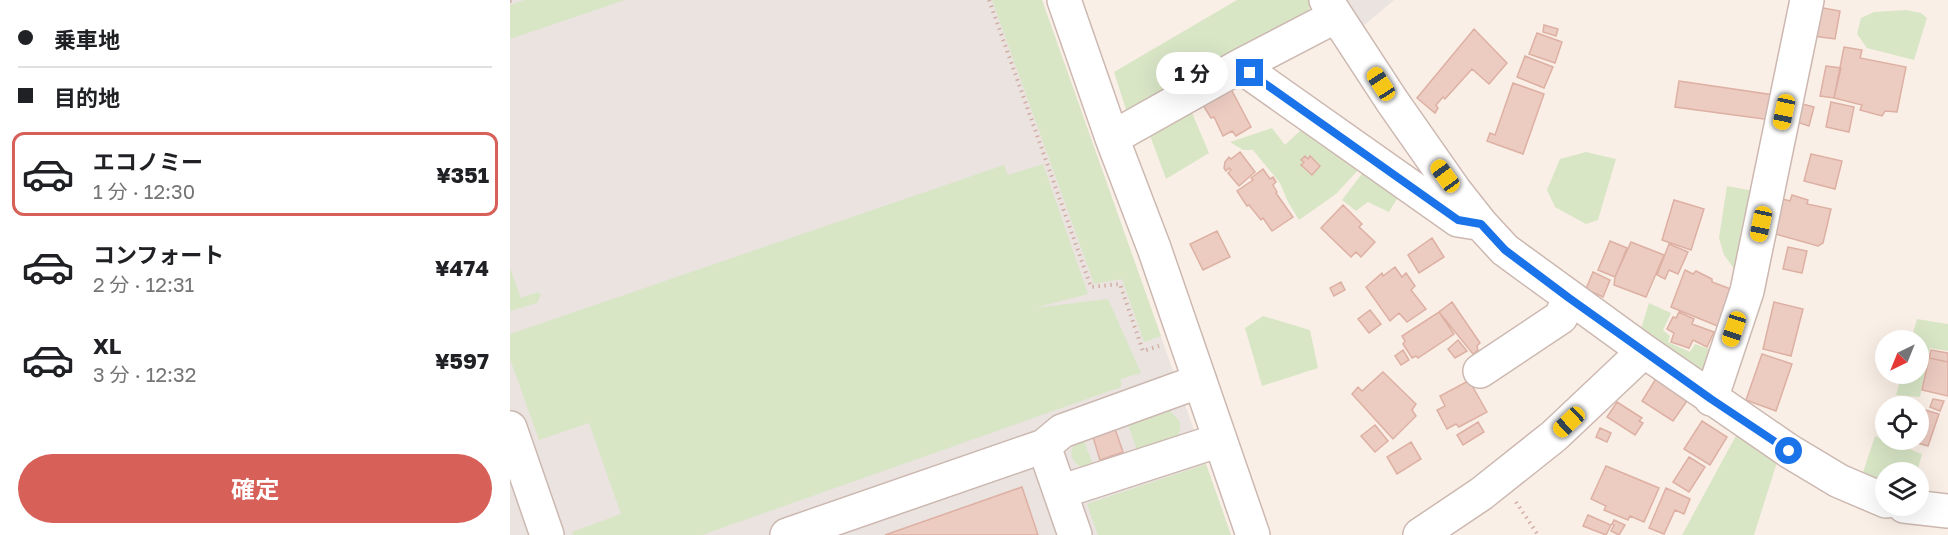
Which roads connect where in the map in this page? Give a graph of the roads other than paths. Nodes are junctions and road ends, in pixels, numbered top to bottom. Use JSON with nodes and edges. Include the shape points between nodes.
{"nodes":[{"id":1,"x":1064,"y":0,"type":"edge"},
{"id":2,"x":1807,"y":0,"type":"edge"},
{"id":3,"x":1331,"y":8,"type":"edge"},
{"id":4,"x":1240,"y":66,"type":"junction"},
{"id":5,"x":1112,"y":138,"type":"junction"},
{"id":6,"x":1481,"y":224,"type":"junction"},
{"id":7,"x":1569,"y":298,"type":"junction"},
{"id":8,"x":1644,"y":351,"type":"junction"},
{"id":9,"x":1480,"y":371,"type":"dead end"},
{"id":10,"x":1200,"y":381,"type":"junction"},
{"id":11,"x":1711,"y":399,"type":"junction"},
{"id":12,"x":510,"y":428,"type":"edge"},
{"id":13,"x":1220,"y":440,"type":"junction"},
{"id":14,"x":1044,"y":446,"type":"junction"},
{"id":15,"x":1060,"y":492,"type":"junction"},
{"id":16,"x":1875,"y":496,"type":"edge"},
{"id":17,"x":1929,"y":509,"type":"edge"},
{"id":18,"x":1948,"y":511,"type":"edge"},
{"id":19,"x":547,"y":535,"type":"edge"},
{"id":20,"x":787,"y":535,"type":"edge"},
{"id":21,"x":1076,"y":535,"type":"edge"},
{"id":22,"x":1253,"y":535,"type":"edge"},
{"id":23,"x":1420,"y":535,"type":"edge"}],
"edges":[{"from":1,"to":5,"type":"street"},
{"from":2,"to":11,"type":"street","via":[[1747,291]]},
{"from":3,"to":4,"type":"street"},
{"from":3,"to":6,"type":"street","via":[[1398,111]]},
{"from":4,"to":5,"type":"street"},
{"from":4,"to":6,"type":"street","via":[[1458,220]]},
{"from":5,"to":10,"type":"street"},
{"from":6,"to":7,"type":"street","via":[[1505,250]]},
{"from":7,"to":8,"type":"street"},
{"from":7,"to":9,"type":"street","via":[[1561,317]]},
{"from":8,"to":11,"type":"street"},
{"from":8,"to":23,"type":"street","via":[[1554,435],[1480,494]]},
{"from":10,"to":13,"type":"street"},
{"from":10,"to":14,"type":"street","via":[[1062,431]]},
{"from":11,"to":16,"type":"street","via":[[1839,481]]},
{"from":12,"to":19,"type":"street"},
{"from":13,"to":15,"type":"street"},
{"from":13,"to":22,"type":"street"},
{"from":14,"to":15,"type":"street"},
{"from":14,"to":20,"type":"street"},
{"from":15,"to":21,"type":"street"},
{"from":17,"to":18,"type":"street"}]}
